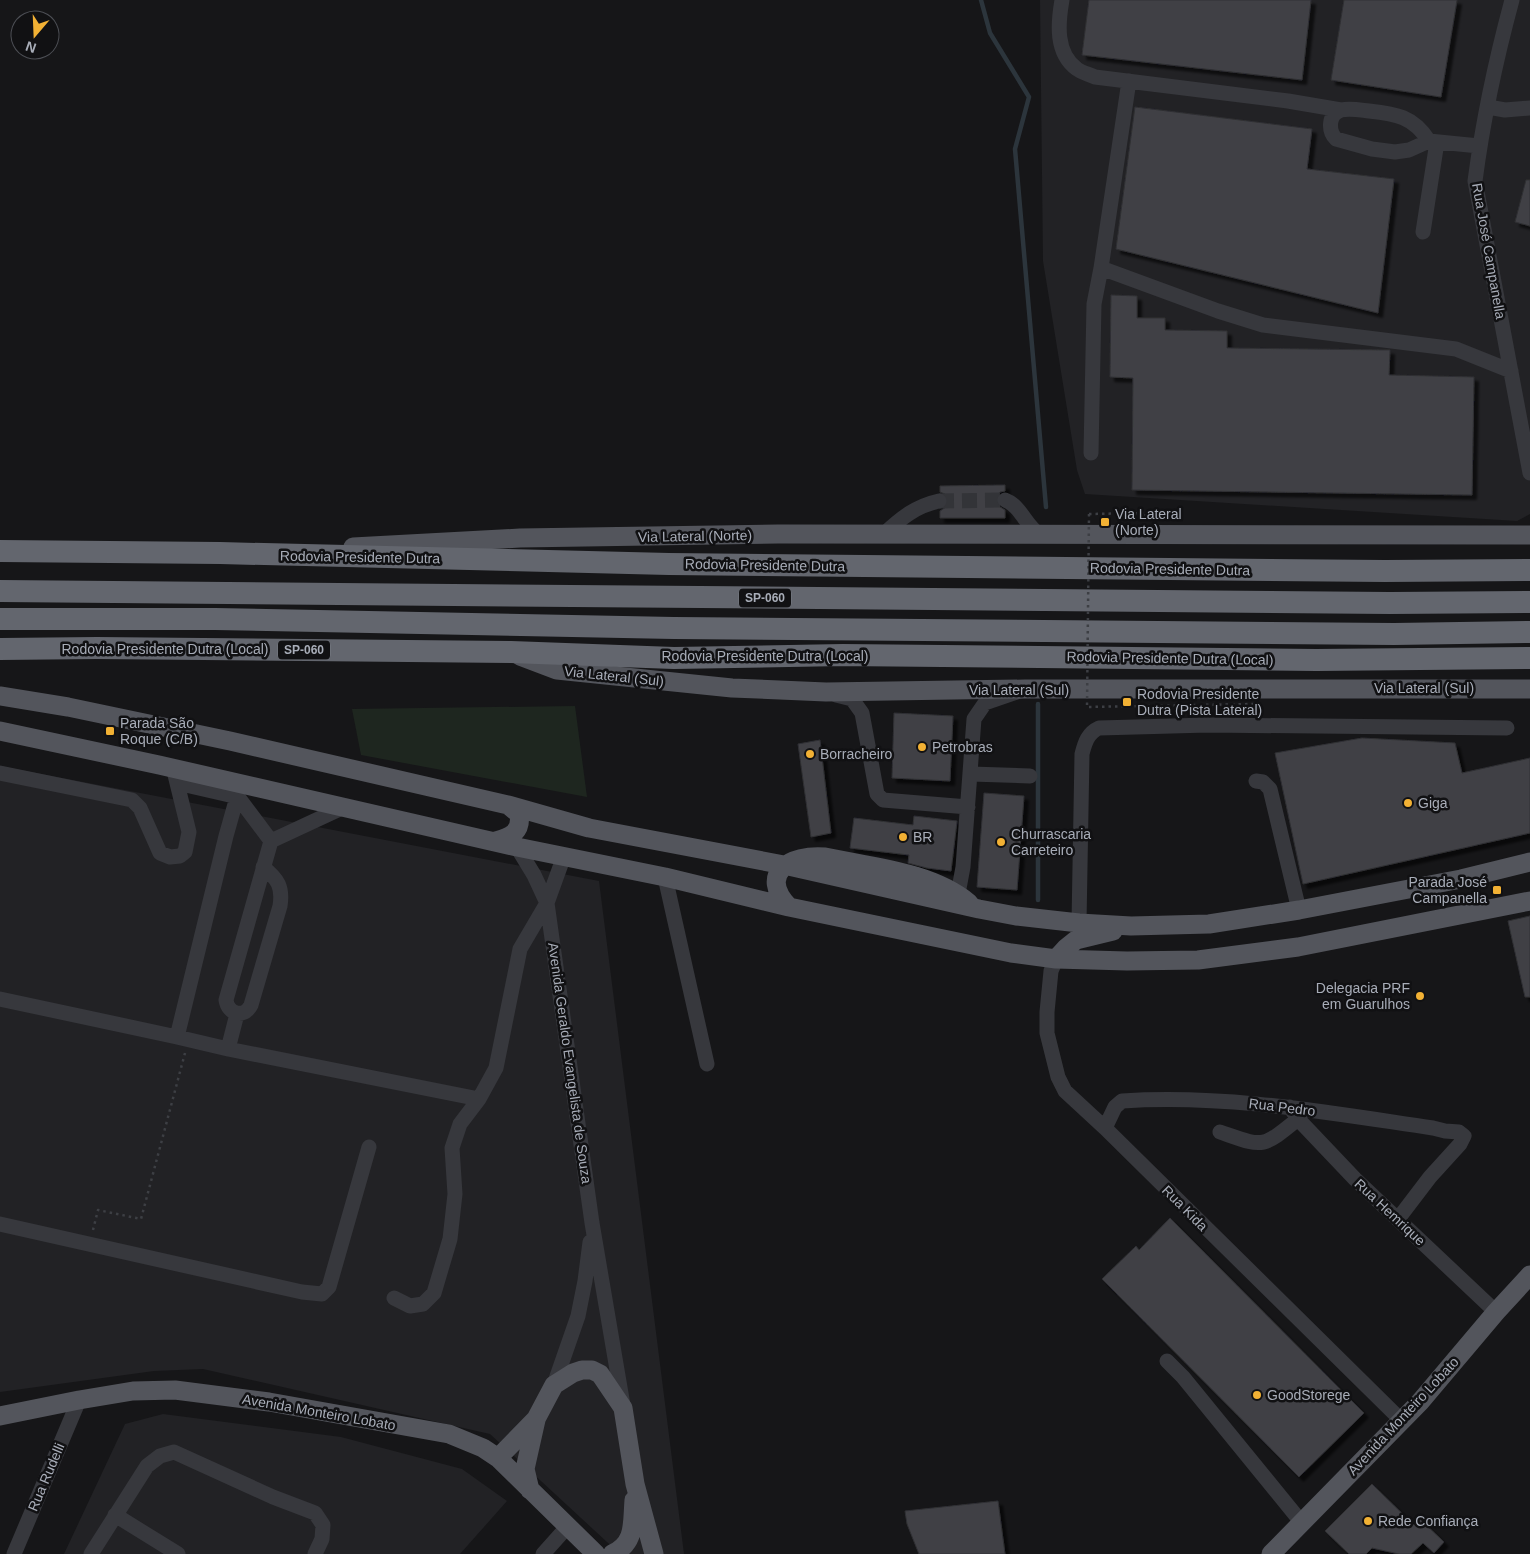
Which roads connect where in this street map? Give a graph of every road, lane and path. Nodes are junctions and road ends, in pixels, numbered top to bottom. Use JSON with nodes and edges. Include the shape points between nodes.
{"nodes":[{"id":1,"x":1062,"y":0,"type":"edge"},
{"id":2,"x":1512,"y":0,"type":"edge"},
{"id":3,"x":1128,"y":81,"type":"junction"},
{"id":4,"x":1488,"y":107,"type":"junction"},
{"id":5,"x":1530,"y":108,"type":"edge"},
{"id":6,"x":1341,"y":110,"type":"junction"},
{"id":7,"x":1433,"y":141,"type":"junction"},
{"id":8,"x":1479,"y":146,"type":"junction"},
{"id":9,"x":1423,"y":232,"type":"dead end"},
{"id":10,"x":1101,"y":268,"type":"junction"},
{"id":11,"x":1511,"y":371,"type":"junction"},
{"id":12,"x":1091,"y":453,"type":"dead end"},
{"id":13,"x":1530,"y":473,"type":"edge"},
{"id":14,"x":1005,"y":500,"type":"tunnel mouth"},
{"id":15,"x":940,"y":502,"type":"tunnel mouth"},
{"id":16,"x":1089,"y":514,"type":"dead end"},
{"id":17,"x":884,"y":534,"type":"junction"},
{"id":18,"x":1040,"y":534,"type":"junction"},
{"id":19,"x":1530,"y":535,"type":"edge"},
{"id":20,"x":0,"y":551,"type":"edge"},
{"id":21,"x":220,"y":553,"type":"junction"},
{"id":22,"x":1530,"y":570,"type":"edge"},
{"id":23,"x":0,"y":591,"type":"edge"},
{"id":24,"x":1530,"y":602,"type":"edge"},
{"id":25,"x":0,"y":618,"type":"edge"},
{"id":26,"x":1530,"y":632,"type":"edge"},
{"id":27,"x":0,"y":649,"type":"edge"},
{"id":28,"x":512,"y":652,"type":"junction"},
{"id":29,"x":1530,"y":658,"type":"edge"},
{"id":30,"x":1024,"y":689,"type":"junction"},
{"id":31,"x":1530,"y":689,"type":"edge"},
{"id":32,"x":826,"y":692,"type":"junction"},
{"id":33,"x":0,"y":696,"type":"edge"},
{"id":34,"x":1254,"y":704,"type":"dead end"},
{"id":35,"x":1508,"y":728,"type":"dead end"},
{"id":36,"x":0,"y":731,"type":"edge"},
{"id":37,"x":0,"y":773,"type":"edge"},
{"id":38,"x":971,"y":774,"type":"junction"},
{"id":39,"x":175,"y":776,"type":"junction"},
{"id":40,"x":1030,"y":776,"type":"dead end"},
{"id":41,"x":1256,"y":781,"type":"dead end"},
{"id":42,"x":239,"y":790,"type":"junction"},
{"id":43,"x":508,"y":805,"type":"junction"},
{"id":44,"x":968,"y":807,"type":"junction"},
{"id":45,"x":342,"y":808,"type":"junction"},
{"id":46,"x":271,"y":841,"type":"junction"},
{"id":47,"x":496,"y":841,"type":"junction"},
{"id":48,"x":517,"y":847,"type":"junction"},
{"id":49,"x":564,"y":856,"type":"junction"},
{"id":50,"x":1530,"y":862,"type":"edge"},
{"id":51,"x":264,"y":866,"type":"junction"},
{"id":52,"x":784,"y":866,"type":"junction"},
{"id":53,"x":665,"y":877,"type":"junction"},
{"id":54,"x":958,"y":894,"type":"junction"},
{"id":55,"x":1530,"y":901,"type":"edge"},
{"id":56,"x":547,"y":903,"type":"junction"},
{"id":57,"x":789,"y":907,"type":"junction"},
{"id":58,"x":974,"y":908,"type":"junction"},
{"id":59,"x":1299,"y":910,"type":"junction"},
{"id":60,"x":1079,"y":923,"type":"junction"},
{"id":61,"x":1131,"y":926,"type":"junction"},
{"id":62,"x":1056,"y":959,"type":"junction"},
{"id":63,"x":0,"y":999,"type":"edge"},
{"id":64,"x":237,"y":1014,"type":"junction"},
{"id":65,"x":183,"y":1038,"type":"junction"},
{"id":66,"x":228,"y":1049,"type":"junction"},
{"id":67,"x":707,"y":1064,"type":"dead end"},
{"id":68,"x":480,"y":1099,"type":"junction"},
{"id":69,"x":1294,"y":1113,"type":"junction"},
{"id":70,"x":1105,"y":1128,"type":"junction"},
{"id":71,"x":1220,"y":1132,"type":"dead end"},
{"id":72,"x":369,"y":1147,"type":"dead end"},
{"id":73,"x":1398,"y":1218,"type":"junction"},
{"id":74,"x":592,"y":1223,"type":"junction"},
{"id":75,"x":0,"y":1224,"type":"edge"},
{"id":76,"x":89,"y":1244,"type":"junction"},
{"id":77,"x":1530,"y":1275,"type":"edge"},
{"id":78,"x":394,"y":1298,"type":"dead end"},
{"id":79,"x":1496,"y":1312,"type":"junction"},
{"id":80,"x":1167,"y":1362,"type":"dead end"},
{"id":81,"x":554,"y":1385,"type":"junction"},
{"id":82,"x":79,"y":1400,"type":"junction"},
{"id":83,"x":623,"y":1408,"type":"junction"},
{"id":84,"x":0,"y":1416,"type":"edge"},
{"id":85,"x":536,"y":1419,"type":"junction"},
{"id":86,"x":1402,"y":1420,"type":"junction"},
{"id":87,"x":498,"y":1458,"type":"junction"},
{"id":88,"x":635,"y":1484,"type":"junction"},
{"id":89,"x":530,"y":1490,"type":"junction"},
{"id":90,"x":115,"y":1515,"type":"junction"},
{"id":91,"x":1302,"y":1523,"type":"junction"},
{"id":92,"x":568,"y":1526,"type":"junction"},
{"id":93,"x":1279,"y":1551,"type":"edge"},
{"id":94,"x":14,"y":1554,"type":"edge"},
{"id":95,"x":91,"y":1554,"type":"edge"},
{"id":96,"x":178,"y":1554,"type":"edge"},
{"id":97,"x":315,"y":1554,"type":"edge"},
{"id":98,"x":543,"y":1554,"type":"edge"},
{"id":99,"x":596,"y":1554,"type":"edge"},
{"id":100,"x":612,"y":1554,"type":"edge"},
{"id":101,"x":654,"y":1554,"type":"edge"}],
"edges":[{"from":1,"to":3,"type":"street","via":[[1058,32],[1068,61],[1078,70],[1095,77]]},
{"from":2,"to":4,"type":"street","name":"Rua José Campanella"},
{"from":3,"to":6,"type":"street"},
{"from":3,"to":10,"type":"street"},
{"from":4,"to":5,"type":"street","via":[[1505,110]]},
{"from":4,"to":8,"type":"street","name":"Rua José Campanella"},
{"from":6,"to":7,"type":"street","via":[[1402,116],[1421,128]]},
{"from":6,"to":7,"type":"street","via":[[1329,127],[1332,135],[1341,141],[1395,152]]},
{"from":7,"to":8,"type":"street"},
{"from":7,"to":9,"type":"street"},
{"from":8,"to":11,"type":"street","name":"Rua José Campanella","via":[[1475,181]]},
{"from":10,"to":11,"type":"street","via":[[1263,325],[1456,349]]},
{"from":10,"to":12,"type":"street","via":[[1094,304]]},
{"from":11,"to":13,"type":"street","name":"Rua José Campanella"},
{"from":14,"to":18,"type":"street","via":[[1017,507],[1033,530]]},
{"from":15,"to":17,"type":"street","via":[[916,509]]},
{"from":16,"to":34,"type":"path","bridge":true,"via":[[1087,707]]},
{"from":17,"to":18,"type":"main road","name":"Via Lateral (Norte)"},
{"from":17,"to":21,"type":"main road","name":"Via Lateral (Norte)","via":[[520,538]]},
{"from":18,"to":19,"type":"main road","name":"Via Lateral (Norte)"},
{"from":20,"to":21,"type":"highway","name":"Rodovia Presidente Dutra"},
{"from":21,"to":22,"type":"highway","name":"Rodovia Presidente Dutra","via":[[669,564]]},
{"from":23,"to":24,"type":"highway","number":"SP-060"},
{"from":25,"to":26,"type":"highway","number":"SP-060","via":[[684,628],[1384,634]]},
{"from":27,"to":28,"type":"highway","name":"Rodovia Presidente Dutra (Local)","number":"SP-060"},
{"from":28,"to":29,"type":"highway","name":"Rodovia Presidente Dutra (Local)","number":"SP-060","via":[[674,658],[843,655],[1316,660]]},
{"from":28,"to":32,"type":"main road","name":"Via Lateral (Sul)","via":[[557,670],[732,688]]},
{"from":30,"to":31,"type":"main road","name":"Via Lateral (Sul)"},
{"from":30,"to":32,"type":"main road","name":"Via Lateral (Sul)"},
{"from":30,"to":38,"type":"street","via":[[985,703],[974,718]]},
{"from":32,"to":44,"type":"street","via":[[852,699],[862,713],[877,794],[882,800]]},
{"from":33,"to":43,"type":"main road","via":[[230,741]]},
{"from":35,"to":60,"type":"street","via":[[1208,726],[1094,730],[1082,754]]},
{"from":36,"to":39,"type":"main road"},
{"from":37,"to":39,"type":"street","via":[[132,800],[140,808],[160,853],[170,857],[184,852],[190,832]]},
{"from":38,"to":40,"type":"street"},
{"from":38,"to":44,"type":"street"},
{"from":39,"to":42,"type":"main road"},
{"from":41,"to":59,"type":"street","via":[[1270,788]]},
{"from":42,"to":45,"type":"main road"},
{"from":42,"to":46,"type":"street"},
{"from":42,"to":65,"type":"street","via":[[226,836]]},
{"from":43,"to":47,"type":"main road","via":[[519,814],[519,825],[514,834]]},
{"from":43,"to":52,"type":"main road","via":[[589,828]]},
{"from":44,"to":54,"type":"street"},
{"from":45,"to":46,"type":"street"},
{"from":45,"to":47,"type":"main road"},
{"from":46,"to":51,"type":"street"},
{"from":47,"to":48,"type":"main road"},
{"from":48,"to":49,"type":"main road"},
{"from":48,"to":56,"type":"street","name":"Avenida Geraldo Evangelista de Souza"},
{"from":49,"to":53,"type":"main road"},
{"from":49,"to":56,"type":"street","name":"Avenida Geraldo Evangelista de Souza"},
{"from":50,"to":59,"type":"main road"},
{"from":51,"to":64,"type":"street","via":[[226,1000],[227,1006]]},
{"from":51,"to":64,"type":"street","via":[[282,893],[280,906],[251,1005],[249,1010]]},
{"from":52,"to":54,"type":"main road","via":[[804,857],[825,857],[918,877]]},
{"from":52,"to":57,"type":"main road","via":[[779,872],[778,890]]},
{"from":52,"to":58,"type":"main road"},
{"from":53,"to":57,"type":"main road"},
{"from":53,"to":67,"type":"street"},
{"from":54,"to":58,"type":"main road"},
{"from":55,"to":62,"type":"main road","via":[[1298,948],[1198,960]]},
{"from":56,"to":68,"type":"street","via":[[520,949],[496,1068]]},
{"from":56,"to":74,"type":"street","name":"Avenida Geraldo Evangelista de Souza"},
{"from":57,"to":62,"type":"main road","via":[[1011,953]]},
{"from":58,"to":60,"type":"main road"},
{"from":59,"to":61,"type":"main road","via":[[1210,924]]},
{"from":60,"to":61,"type":"main road"},
{"from":61,"to":62,"type":"main road","via":[[1076,940]]},
{"from":62,"to":70,"type":"street","name":"Rua Kida","via":[[1051,971],[1047,1033],[1058,1077],[1064,1091]]},
{"from":63,"to":65,"type":"street"},
{"from":64,"to":66,"type":"street"},
{"from":65,"to":66,"type":"street"},
{"from":65,"to":76,"type":"path","via":[[141,1219],[98,1210]]},
{"from":66,"to":68,"type":"street"},
{"from":68,"to":78,"type":"street","via":[[460,1124],[452,1148],[455,1194],[450,1239],[434,1293],[423,1304],[410,1306]]},
{"from":69,"to":70,"type":"street","name":"Rua Pedro","via":[[1207,1099],[1122,1101],[1115,1107]]},
{"from":69,"to":71,"type":"street","via":[[1275,1138],[1266,1142],[1255,1144]]},
{"from":69,"to":73,"type":"street","name":"Rua Hemrique","via":[[1355,1179]]},
{"from":69,"to":73,"type":"street","name":"Rua Pedro","via":[[1433,1128],[1459,1132],[1464,1136]]},
{"from":70,"to":86,"type":"street","name":"Rua Kida"},
{"from":72,"to":76,"type":"street","via":[[329,1287],[322,1294]]},
{"from":73,"to":79,"type":"street","name":"Rua Hemrique"},
{"from":74,"to":81,"type":"street","name":"Avenida Geraldo Evangelista de Souza","via":[[578,1316]]},
{"from":74,"to":83,"type":"street","name":"Avenida Geraldo Evangelista de Souza"},
{"from":75,"to":76,"type":"street"},
{"from":77,"to":79,"type":"main road","name":"Avenida Monteiro Lobato"},
{"from":79,"to":86,"type":"main road","name":"Avenida Monteiro Lobato"},
{"from":80,"to":91,"type":"street"},
{"from":81,"to":83,"type":"main road","name":"Avenida Geraldo Evangelista de Souza","via":[[573,1373],[592,1370],[606,1381]]},
{"from":81,"to":85,"type":"main road","name":"Avenida Geraldo Evangelista de Souza"},
{"from":82,"to":84,"type":"main road","name":"Avenida Monteiro Lobato"},
{"from":82,"to":87,"type":"main road","name":"Avenida Monteiro Lobato","via":[[133,1391],[175,1390],[269,1402],[449,1434]]},
{"from":82,"to":94,"type":"street","name":"Rua Rudelli"},
{"from":83,"to":88,"type":"main road","name":"Avenida Geraldo Evangelista de Souza"},
{"from":85,"to":87,"type":"main road","name":"Avenida Geraldo Evangelista de Souza"},
{"from":85,"to":89,"type":"main road","via":[[525,1469]]},
{"from":86,"to":91,"type":"main road","name":"Avenida Monteiro Lobato"},
{"from":87,"to":89,"type":"main road","name":"Avenida Monteiro Lobato"},
{"from":88,"to":100,"type":"main road","via":[[630,1536],[621,1550]]},
{"from":88,"to":101,"type":"main road","name":"Avenida Geraldo Evangelista de Souza"},
{"from":89,"to":92,"type":"main road","name":"Avenida Monteiro Lobato"},
{"from":90,"to":95,"type":"street"},
{"from":90,"to":96,"type":"street"},
{"from":90,"to":97,"type":"street","via":[[147,1466],[160,1456],[174,1452],[315,1513],[323,1525],[322,1539]]},
{"from":91,"to":93,"type":"main road","name":"Avenida Monteiro Lobato"},
{"from":92,"to":98,"type":"street"},
{"from":92,"to":99,"type":"main road","name":"Avenida Monteiro Lobato"}]}
